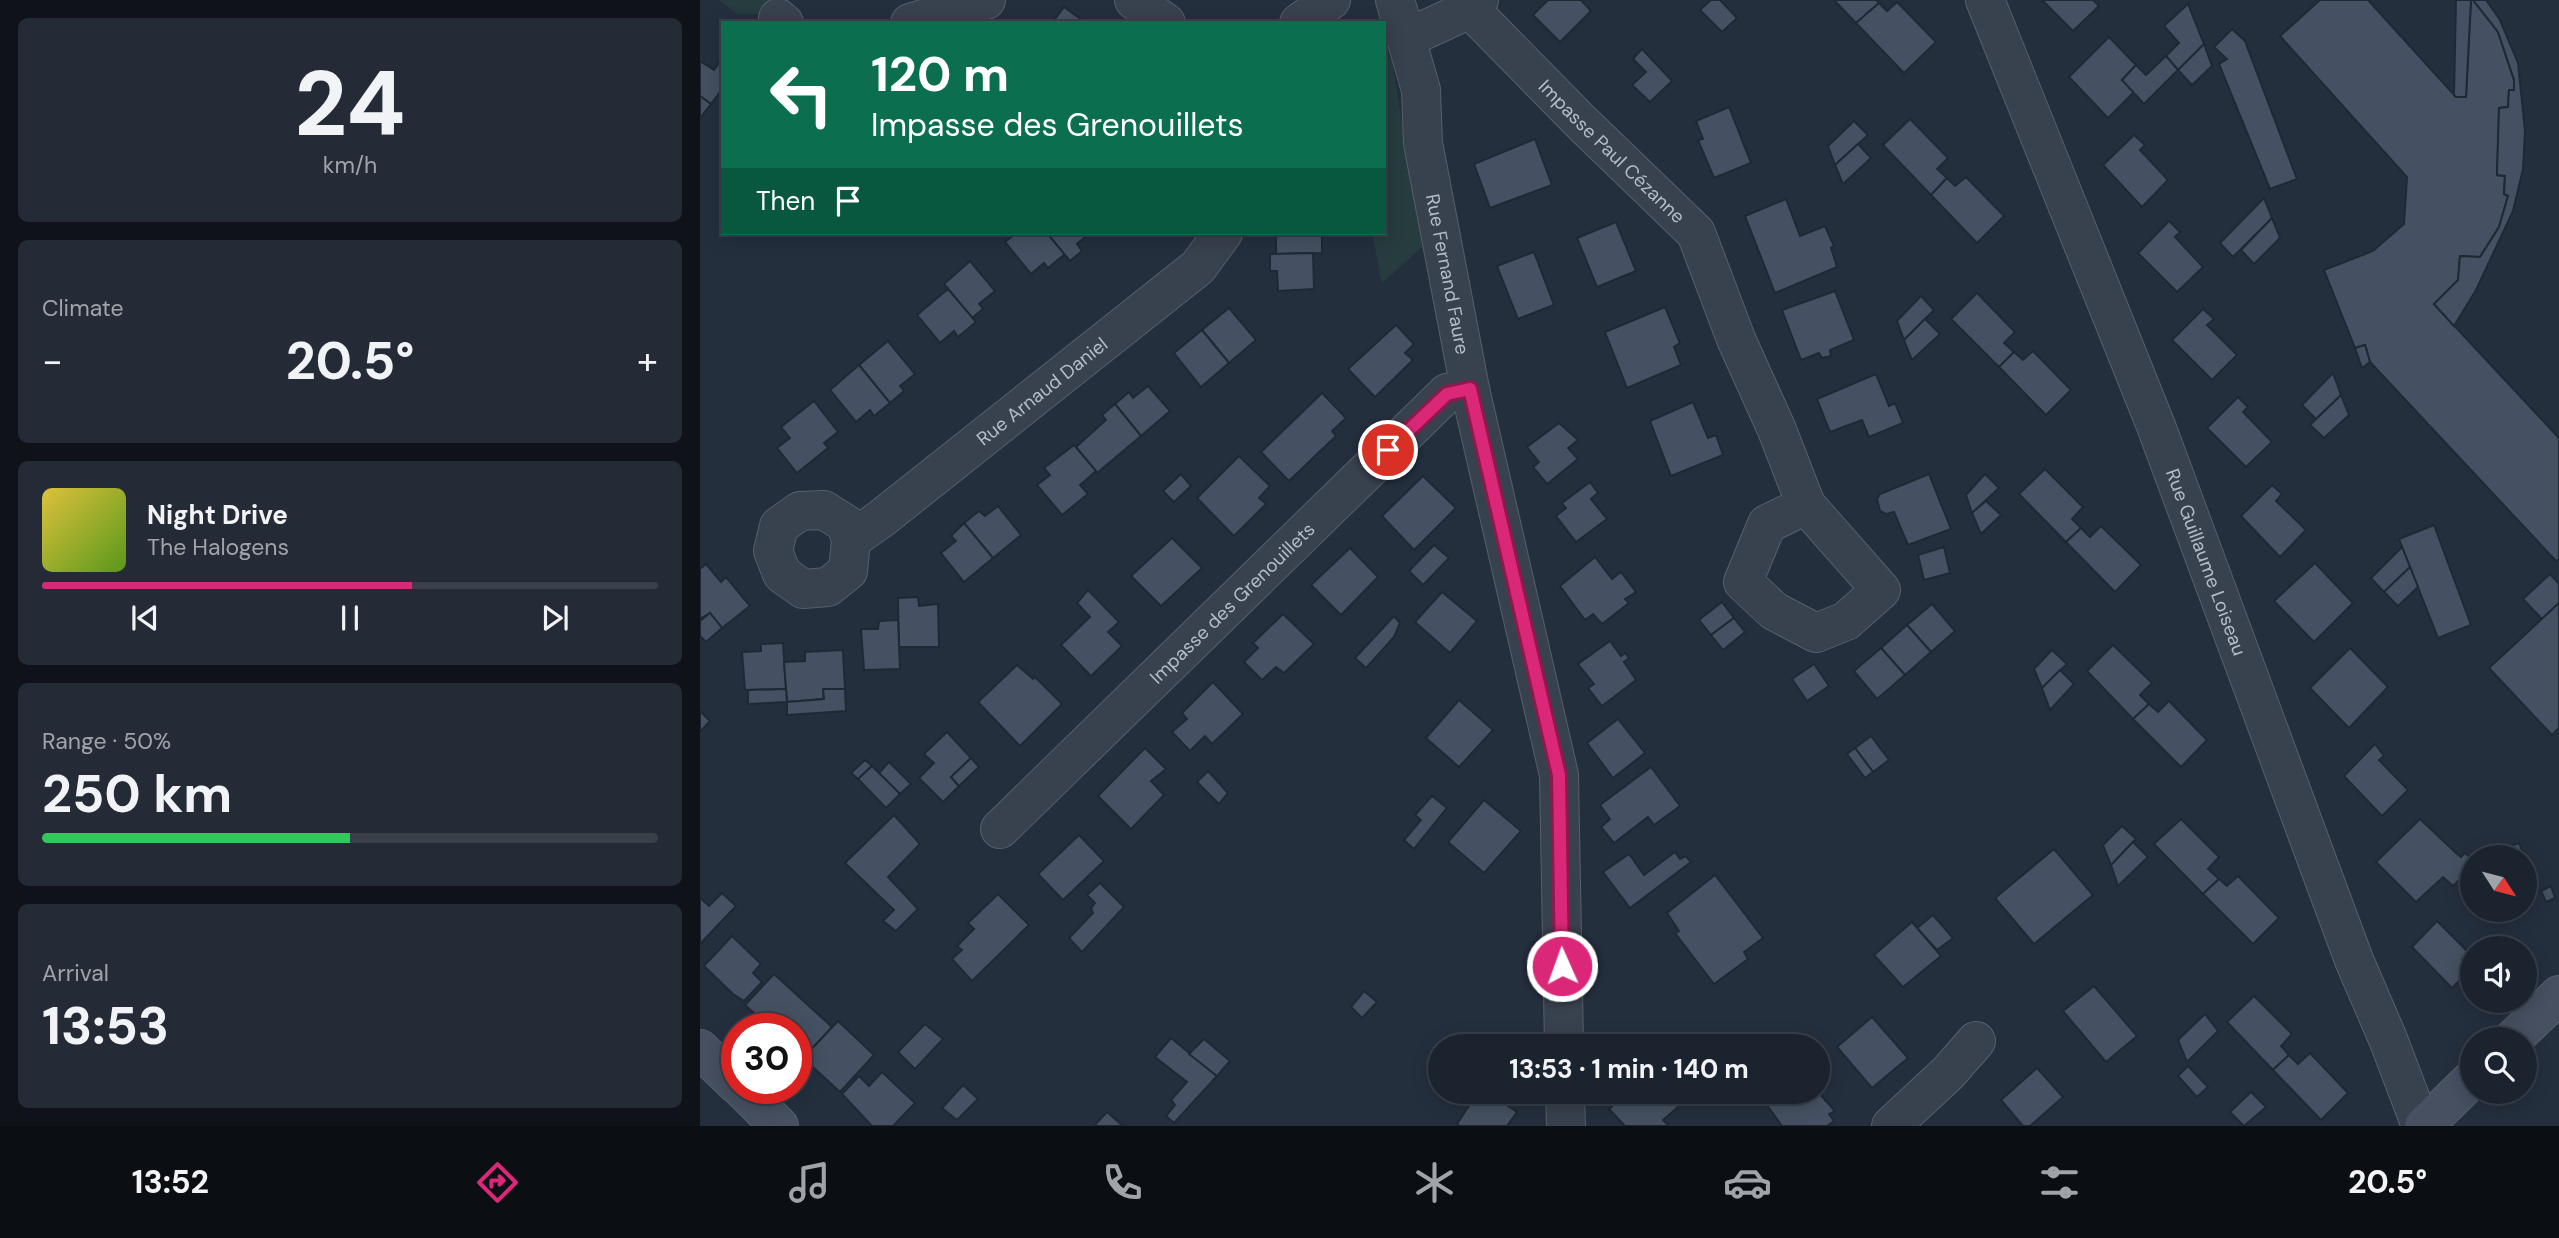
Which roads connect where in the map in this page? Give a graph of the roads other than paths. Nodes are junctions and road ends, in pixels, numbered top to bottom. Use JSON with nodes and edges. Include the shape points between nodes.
{"nodes":[{"id":1,"x":989,"y":0,"type":"edge"},
{"id":2,"x":1134,"y":0,"type":"edge"},
{"id":3,"x":1331,"y":0,"type":"edge"},
{"id":4,"x":1395,"y":0,"type":"edge"},
{"id":5,"x":1985,"y":0,"type":"edge"},
{"id":6,"x":1474,"y":4,"type":"edge"},
{"id":7,"x":917,"y":21,"type":"edge"},
{"id":8,"x":976,"y":21,"type":"edge"},
{"id":9,"x":1163,"y":21,"type":"edge"},
{"id":10,"x":1302,"y":21,"type":"edge"},
{"id":11,"x":1407,"y":38,"type":"junction"},
{"id":12,"x":1222,"y":235,"type":"edge"},
{"id":13,"x":1470,"y":389,"type":"junction"},
{"id":14,"x":1806,"y":505,"type":"dead end"},
{"id":15,"x":850,"y":540,"type":"dead end"},
{"id":16,"x":1000,"y":830,"type":"dead end"},
{"id":17,"x":2559,"y":995,"type":"edge"},
{"id":18,"x":2526,"y":1027,"type":"edge"},
{"id":19,"x":1564,"y":1034,"type":"edge"},
{"id":20,"x":1976,"y":1041,"type":"dead end"},
{"id":21,"x":700,"y":1049,"type":"edge"},
{"id":22,"x":721,"y":1069,"type":"edge"},
{"id":23,"x":2460,"y":1090,"type":"edge"},
{"id":24,"x":757,"y":1104,"type":"edge"},
{"id":25,"x":1565,"y":1104,"type":"edge"},
{"id":26,"x":779,"y":1126,"type":"edge"},
{"id":27,"x":1566,"y":1126,"type":"edge"},
{"id":28,"x":1891,"y":1126,"type":"edge"},
{"id":29,"x":2423,"y":1126,"type":"edge"}],
"edges":[{"from":1,"to":7,"type":"street"},
{"from":1,"to":8,"type":"street"},
{"from":2,"to":9,"type":"street"},
{"from":3,"to":10,"type":"street"},
{"from":4,"to":11,"type":"street","name":"Rue Fernand Faure"},
{"from":5,"to":29,"type":"street","name":"Rue Guillaume Loiseau","via":[[2156,426],[2354,960]]},
{"from":6,"to":11,"type":"street"},
{"from":6,"to":14,"type":"street","name":"Impasse Paul Cézanne","via":[[1581,122],[1696,233]]},
{"from":11,"to":13,"type":"street","name":"Rue Fernand Faure","via":[[1421,90],[1423,143]]},
{"from":12,"to":15,"type":"street","name":"Rue Arnaud Daniel","via":[[1198,267]]},
{"from":13,"to":16,"type":"street","name":"Impasse des Grenouillets","via":[[1447,394]]},
{"from":13,"to":19,"type":"street","name":"Rue Fernand Faure","via":[[1559,775]]},
{"from":17,"to":18,"type":"main road"},
{"from":20,"to":28,"type":"street"},
{"from":21,"to":22,"type":"main road"},
{"from":23,"to":29,"type":"main road"},
{"from":24,"to":26,"type":"main road"},
{"from":25,"to":27,"type":"street"}]}
